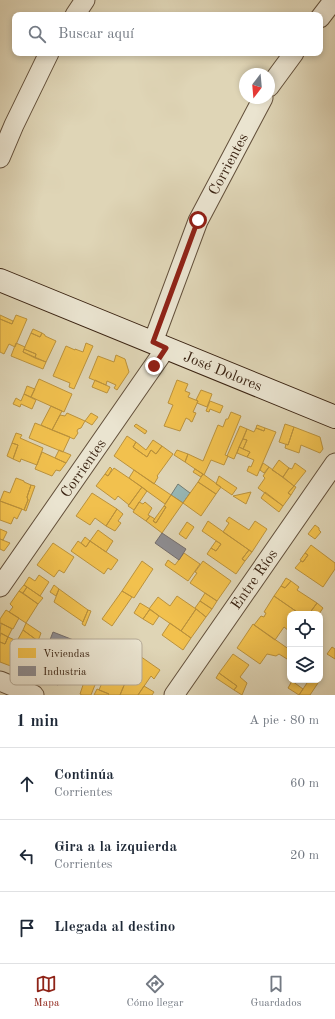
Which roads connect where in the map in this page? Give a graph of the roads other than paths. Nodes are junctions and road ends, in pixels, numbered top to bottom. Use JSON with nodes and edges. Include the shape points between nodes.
{"nodes":[{"id":1,"x":85,"y":0,"type":"edge"},
{"id":2,"x":333,"y":1,"type":"edge"},
{"id":3,"x":77,"y":12,"type":"edge"},
{"id":4,"x":323,"y":14,"type":"edge"},
{"id":5,"x":49,"y":56,"type":"edge"},
{"id":6,"x":292,"y":56,"type":"edge"},
{"id":7,"x":275,"y":79,"type":"edge"},
{"id":8,"x":260,"y":104,"type":"edge"},
{"id":9,"x":0,"y":158,"type":"edge"},
{"id":10,"x":0,"y":280,"type":"edge"},
{"id":11,"x":160,"y":345,"type":"junction"},
{"id":12,"x":335,"y":417,"type":"edge"},
{"id":13,"x":335,"y":463,"type":"edge"},
{"id":14,"x":0,"y":587,"type":"edge"},
{"id":15,"x":0,"y":681,"type":"edge"},
{"id":16,"x":34,"y":695,"type":"edge"},
{"id":17,"x":174,"y":695,"type":"edge"}],
"edges":[{"from":1,"to":3,"type":"street"},
{"from":2,"to":4,"type":"street"},
{"from":5,"to":9,"type":"street"},
{"from":6,"to":7,"type":"street"},
{"from":8,"to":11,"type":"street","name":"Corrientes","via":[[198,220]]},
{"from":10,"to":11,"type":"street","name":"José Dolores"},
{"from":11,"to":12,"type":"street","name":"José Dolores"},
{"from":11,"to":14,"type":"street","name":"Corrientes"},
{"from":13,"to":17,"type":"street","name":"Entre Ríos"},
{"from":15,"to":16,"type":"street"}]}
